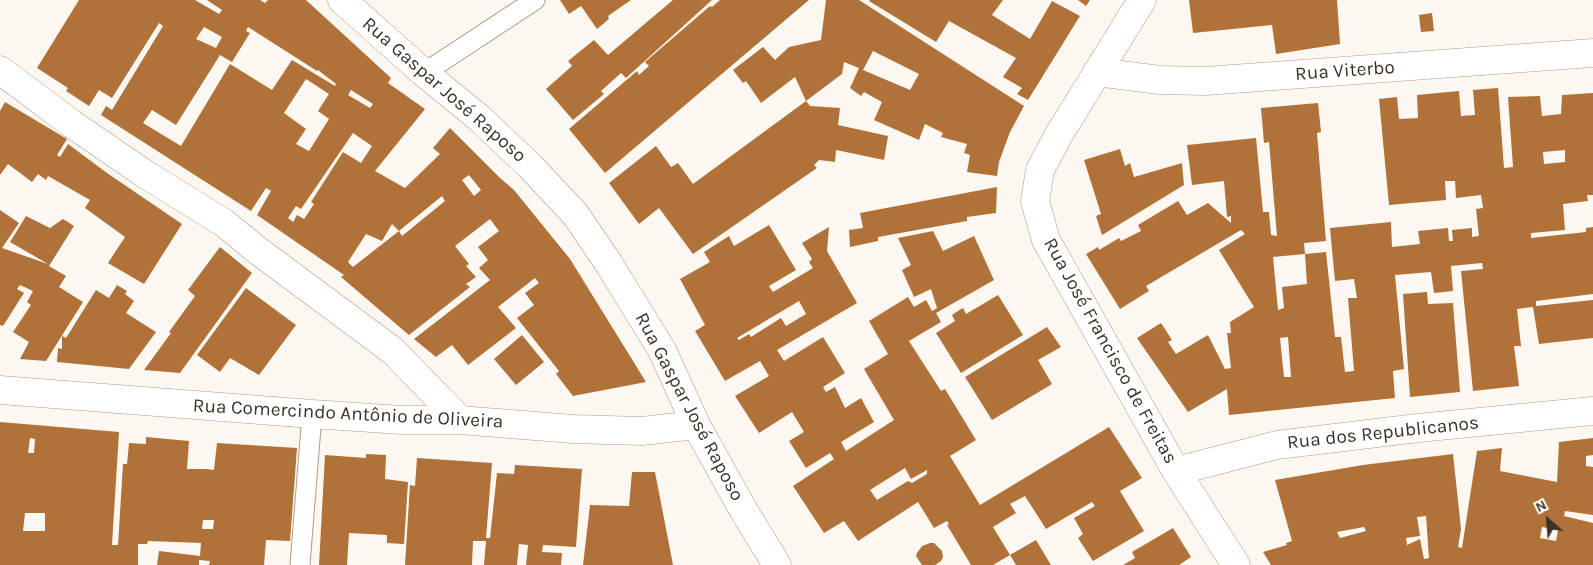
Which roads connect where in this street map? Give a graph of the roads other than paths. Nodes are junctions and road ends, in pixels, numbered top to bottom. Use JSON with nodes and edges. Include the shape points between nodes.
{"nodes":[{"id":1,"x":342,"y":0,"type":"edge"},
{"id":2,"x":535,"y":0,"type":"edge"},
{"id":3,"x":1142,"y":0,"type":"edge"},
{"id":4,"x":1593,"y":53,"type":"edge"},
{"id":5,"x":0,"y":70,"type":"edge"},
{"id":6,"x":1097,"y":72,"type":"junction"},
{"id":7,"x":424,"y":73,"type":"junction"},
{"id":8,"x":0,"y":390,"type":"edge"},
{"id":9,"x":1593,"y":412,"type":"edge"},
{"id":10,"x":312,"y":414,"type":"junction"},
{"id":11,"x":460,"y":420,"type":"junction"},
{"id":12,"x":696,"y":425,"type":"junction"},
{"id":13,"x":1176,"y":471,"type":"junction"},
{"id":14,"x":300,"y":565,"type":"edge"},
{"id":15,"x":777,"y":565,"type":"edge"},
{"id":16,"x":1236,"y":565,"type":"edge"}],
"edges":[{"from":1,"to":7,"type":"street","name":"Rua Gaspar José Raposo"},
{"from":2,"to":7,"type":"lane"},
{"from":3,"to":6,"type":"street","name":"Rua José Francisco de Freitas"},
{"from":4,"to":6,"type":"street","name":"Rua Viterbo","via":[[1205,81],[1160,80]]},
{"from":5,"to":11,"type":"street","via":[[145,174],[224,223],[378,339]]},
{"from":6,"to":13,"type":"street","name":"Rua José Francisco de Freitas","via":[[1040,170],[1035,201],[1046,240]]},
{"from":7,"to":12,"type":"street","name":"Rua Gaspar José Raposo","via":[[484,123],[575,214],[662,350]]},
{"from":8,"to":10,"type":"street","name":"Rua Comercindo Antônio de Oliveira"},
{"from":9,"to":13,"type":"street","name":"Rua dos Republicanos","via":[[1277,445]]},
{"from":10,"to":11,"type":"street","name":"Rua Comercindo Antônio de Oliveira"},
{"from":10,"to":14,"type":"lane"},
{"from":11,"to":12,"type":"street","name":"Rua Comercindo Antônio de Oliveira","via":[[642,431]]},
{"from":12,"to":15,"type":"street","name":"Rua Gaspar José Raposo"},
{"from":13,"to":16,"type":"street","name":"Rua José Francisco de Freitas"}]}
